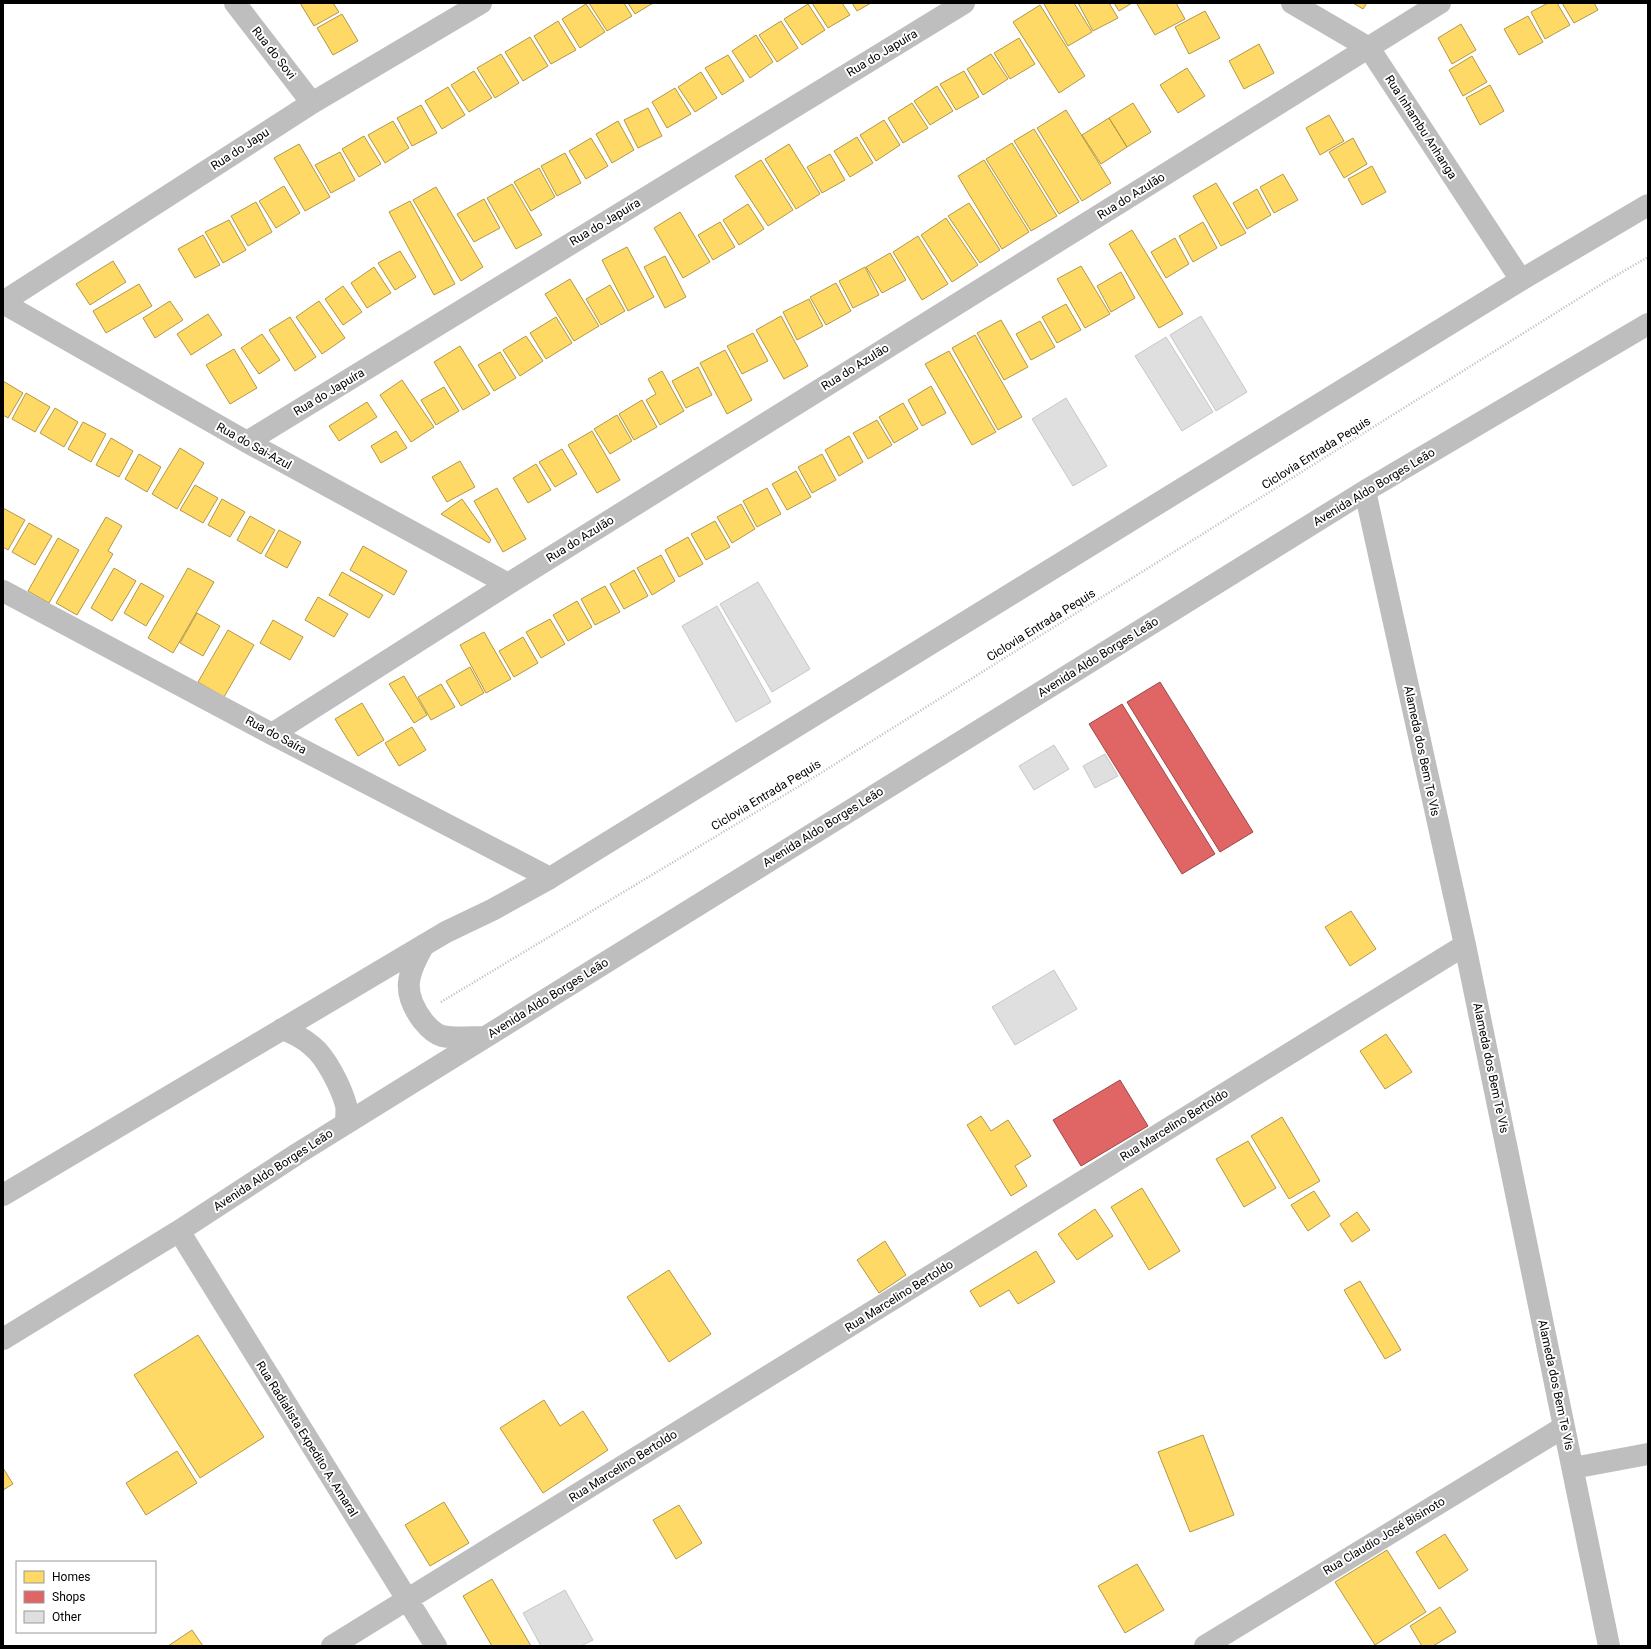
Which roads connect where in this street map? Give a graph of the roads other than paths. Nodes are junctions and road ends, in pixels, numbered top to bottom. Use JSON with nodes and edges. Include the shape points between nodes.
{"nodes":[{"id":1,"x":235,"y":3,"type":"edge"},
{"id":2,"x":481,"y":3,"type":"edge"},
{"id":3,"x":964,"y":3,"type":"edge"},
{"id":4,"x":1292,"y":3,"type":"edge"},
{"id":5,"x":1440,"y":3,"type":"edge"},
{"id":6,"x":1369,"y":48,"type":"junction"},
{"id":7,"x":312,"y":103,"type":"junction"},
{"id":8,"x":1648,"y":205,"type":"edge"},
{"id":9,"x":1521,"y":280,"type":"junction"},
{"id":10,"x":3,"y":303,"type":"edge"},
{"id":11,"x":1648,"y":324,"type":"edge"},
{"id":12,"x":246,"y":442,"type":"junction"},
{"id":13,"x":1365,"y":491,"type":"junction"},
{"id":14,"x":508,"y":584,"type":"junction"},
{"id":15,"x":3,"y":590,"type":"edge"},
{"id":16,"x":272,"y":734,"type":"junction"},
{"id":17,"x":550,"y":878,"type":"junction"},
{"id":18,"x":424,"y":945,"type":"junction"},
{"id":19,"x":1465,"y":945,"type":"junction"},
{"id":20,"x":282,"y":1029,"type":"junction"},
{"id":21,"x":485,"y":1037,"type":"junction"},
{"id":22,"x":346,"y":1123,"type":"junction"},
{"id":23,"x":3,"y":1195,"type":"edge"},
{"id":24,"x":179,"y":1231,"type":"junction"},
{"id":25,"x":5,"y":1336,"type":"edge"},
{"id":26,"x":1564,"y":1427,"type":"junction"},
{"id":27,"x":1648,"y":1454,"type":"edge"},
{"id":28,"x":1573,"y":1468,"type":"junction"},
{"id":29,"x":407,"y":1600,"type":"junction"},
{"id":30,"x":332,"y":1646,"type":"edge"},
{"id":31,"x":436,"y":1646,"type":"edge"},
{"id":32,"x":1205,"y":1646,"type":"edge"},
{"id":33,"x":1609,"y":1646,"type":"edge"}],
"edges":[{"from":1,"to":7,"type":"street","name":"Rua do Sovi"},
{"from":2,"to":7,"type":"street","name":"Rua do Japu"},
{"from":3,"to":12,"type":"street","name":"Rua do Japuíra"},
{"from":4,"to":6,"type":"street","name":"Rua Inhambu Anhanga"},
{"from":5,"to":6,"type":"street","name":"Rua do Azulão"},
{"from":6,"to":9,"type":"street","name":"Rua Inhambu Anhanga"},
{"from":6,"to":14,"type":"street","name":"Rua do Azulão"},
{"from":7,"to":10,"type":"street","name":"Rua do Japu"},
{"from":8,"to":9,"type":"street"},
{"from":9,"to":17,"type":"street"},
{"from":10,"to":12,"type":"street","name":"Rua do Sai-Azul"},
{"from":11,"to":13,"type":"street","name":"Avenida Aldo Borges Leão"},
{"from":12,"to":14,"type":"street","name":"Rua do Sai-Azul"},
{"from":13,"to":19,"type":"street","name":"Alameda dos Bem Te Vis"},
{"from":13,"to":21,"type":"street","name":"Avenida Aldo Borges Leão"},
{"from":14,"to":16,"type":"street","name":"Rua do Azulão"},
{"from":15,"to":16,"type":"street","name":"Rua do Saíra"},
{"from":16,"to":17,"type":"street","name":"Rua do Saíra"},
{"from":17,"to":18,"type":"street"},
{"from":18,"to":20,"type":"street"},
{"from":18,"to":21,"type":"street","via":[[412,966],[408,988],[414,1009],[427,1027],[441,1036]]},
{"from":19,"to":26,"type":"street","name":"Alameda dos Bem Te Vis"},
{"from":19,"to":29,"type":"street","name":"Rua Marcelino Bertoldo"},
{"from":20,"to":22,"type":"street","via":[[313,1046],[326,1063],[346,1106]]},
{"from":20,"to":23,"type":"street"},
{"from":21,"to":22,"type":"street","name":"Avenida Aldo Borges Leão"},
{"from":22,"to":24,"type":"street","name":"Avenida Aldo Borges Leão"},
{"from":24,"to":25,"type":"street","name":"Avenida Aldo Borges Leão"},
{"from":24,"to":29,"type":"street","name":"Rua Radialista Expedito A. Amaral"},
{"from":26,"to":28,"type":"street","name":"Alameda dos Bem Te Vis"},
{"from":26,"to":32,"type":"street","name":"Rua Claudio José Bisinoto"},
{"from":27,"to":28,"type":"street"},
{"from":28,"to":33,"type":"street","name":"Alameda dos Bem Te Vis"},
{"from":29,"to":30,"type":"street","name":"Rua Marcelino Bertoldo"},
{"from":29,"to":31,"type":"street","name":"Rua Radialista Expedito A. Amaral"}]}
